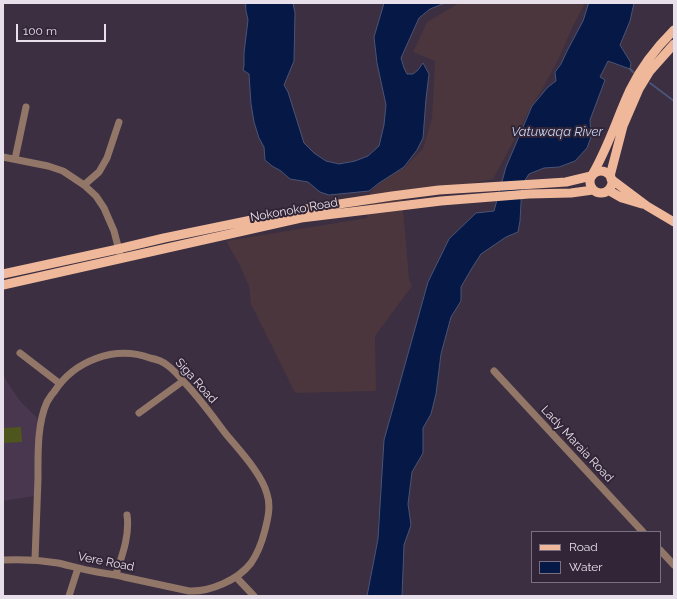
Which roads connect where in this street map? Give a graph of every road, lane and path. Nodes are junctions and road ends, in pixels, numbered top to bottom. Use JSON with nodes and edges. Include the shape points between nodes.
{"nodes":[{"id":1,"x":674,"y":30,"type":"edge"},
{"id":2,"x":674,"y":44,"type":"edge"},
{"id":3,"x":26,"y":107,"type":"dead end"},
{"id":4,"x":119,"y":122,"type":"dead end"},
{"id":5,"x":3,"y":157,"type":"edge"},
{"id":6,"x":15,"y":159,"type":"junction"},
{"id":7,"x":592,"y":176,"type":"junction"},
{"id":8,"x":611,"y":177,"type":"junction"},
{"id":9,"x":84,"y":185,"type":"junction"},
{"id":10,"x":593,"y":190,"type":"junction"},
{"id":11,"x":608,"y":190,"type":"junction"},
{"id":12,"x":648,"y":206,"type":"junction"},
{"id":13,"x":330,"y":210,"type":"junction"},
{"id":14,"x":674,"y":222,"type":"edge"},
{"id":15,"x":120,"y":254,"type":"junction"},
{"id":16,"x":3,"y":274,"type":"edge"},
{"id":17,"x":3,"y":285,"type":"edge"},
{"id":18,"x":20,"y":353,"type":"dead end"},
{"id":19,"x":494,"y":371,"type":"dead end"},
{"id":20,"x":184,"y":381,"type":"junction"},
{"id":21,"x":60,"y":383,"type":"junction"},
{"id":22,"x":139,"y":414,"type":"dead end"},
{"id":23,"x":127,"y":515,"type":"dead end"},
{"id":24,"x":642,"y":531,"type":"edge"},
{"id":25,"x":661,"y":551,"type":"edge"},
{"id":26,"x":3,"y":560,"type":"edge"},
{"id":27,"x":35,"y":560,"type":"junction"},
{"id":28,"x":674,"y":565,"type":"edge"},
{"id":29,"x":78,"y":568,"type":"junction"},
{"id":30,"x":116,"y":574,"type":"junction"},
{"id":31,"x":236,"y":577,"type":"junction"},
{"id":32,"x":205,"y":590,"type":"joint"},
{"id":33,"x":69,"y":596,"type":"edge"},
{"id":34,"x":254,"y":596,"type":"edge"}],
"edges":[{"from":1,"to":7,"type":"main road","via":[[636,78]]},
{"from":2,"to":8,"type":"main road","via":[[650,71],[639,89],[623,126]]},
{"from":3,"to":6,"type":"street"},
{"from":4,"to":9,"type":"street","via":[[107,158],[99,172]]},
{"from":5,"to":6,"type":"street"},
{"from":6,"to":9,"type":"street","via":[[64,171]]},
{"from":7,"to":8,"type":"main road","via":[[602,171]]},
{"from":7,"to":10,"type":"main road","via":[[590,184]]},
{"from":7,"to":13,"type":"main road","name":"Nokonoko Road","via":[[566,182],[439,190],[392,196]]},
{"from":8,"to":11,"type":"main road"},
{"from":8,"to":12,"type":"main road"},
{"from":9,"to":15,"type":"street","via":[[104,208]]},
{"from":10,"to":11,"type":"main road"},
{"from":10,"to":13,"type":"main road","name":"Nokonoko Road"},
{"from":11,"to":12,"type":"main road","via":[[622,198]]},
{"from":12,"to":14,"type":"main road"},
{"from":13,"to":15,"type":"main road","name":"Nokonoko Road"},
{"from":15,"to":16,"type":"main road","name":"Nokonoko Road"},
{"from":15,"to":17,"type":"main road","name":"Nokonoko Road"},
{"from":18,"to":21,"type":"street"},
{"from":19,"to":24,"type":"street","name":"Lady Maraia Road"},
{"from":20,"to":21,"type":"street","name":"Siga Road","via":[[165,363],[143,355],[118,353],[83,365]]},
{"from":20,"to":22,"type":"street"},
{"from":20,"to":31,"type":"street","name":"Siga Road","via":[[246,459],[268,494],[269,514],[263,541],[250,564]]},
{"from":21,"to":27,"type":"street","name":"Siga Road","via":[[47,402],[41,419]]},
{"from":23,"to":30,"type":"street","via":[[128,528]]},
{"from":25,"to":28,"type":"street"},
{"from":26,"to":27,"type":"street","name":"Vere Road"},
{"from":27,"to":29,"type":"street","name":"Vere Road"},
{"from":29,"to":30,"type":"street","name":"Vere Road"},
{"from":29,"to":33,"type":"street"},
{"from":30,"to":32,"type":"street","name":"Vere Road","via":[[189,591]]},
{"from":31,"to":32,"type":"street","name":"Siga Road"},
{"from":31,"to":34,"type":"street"}]}
